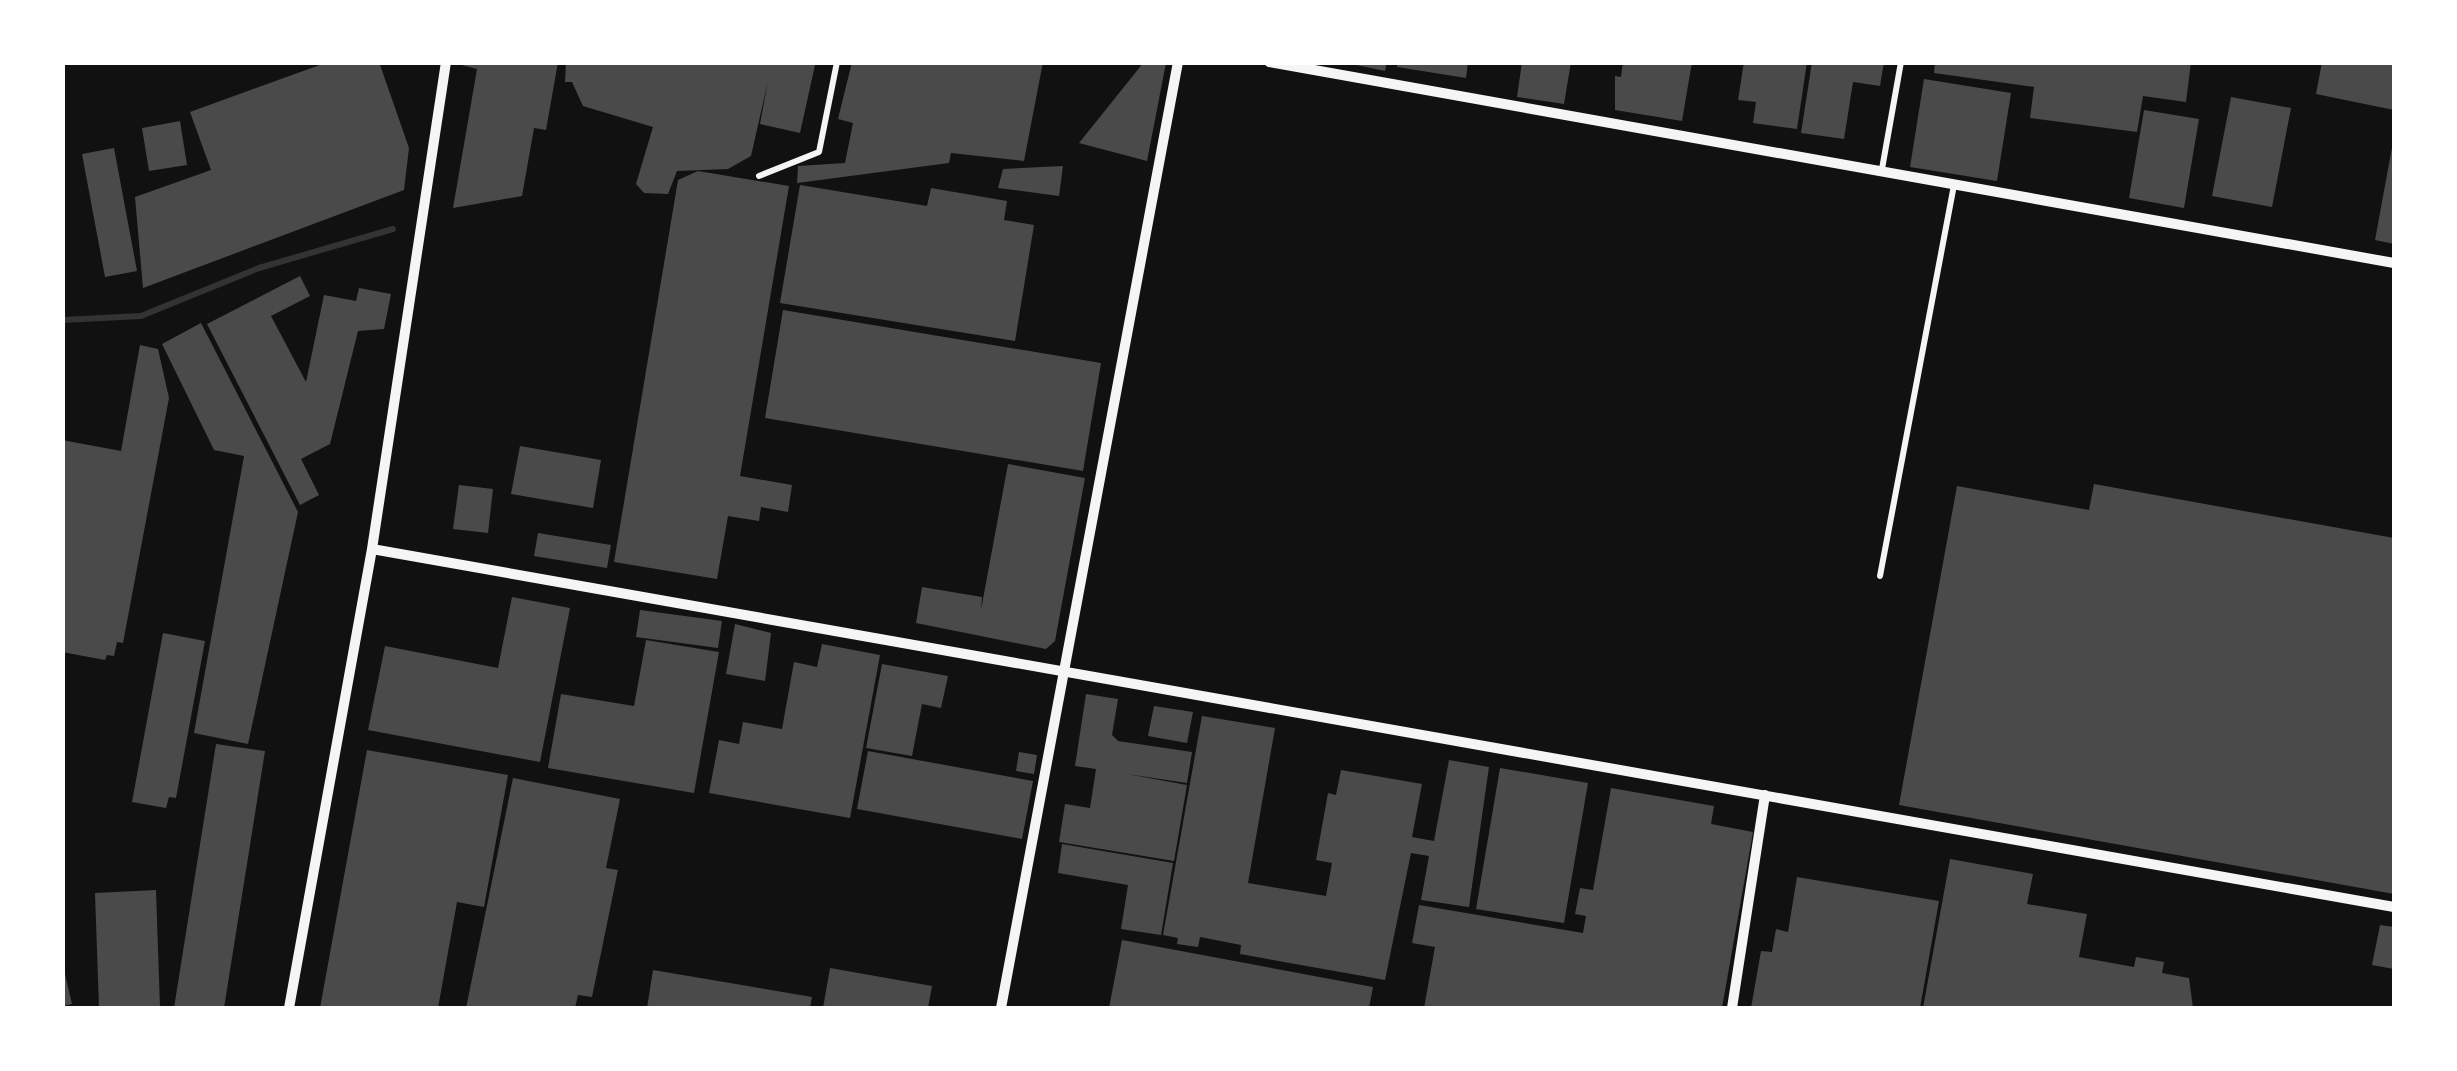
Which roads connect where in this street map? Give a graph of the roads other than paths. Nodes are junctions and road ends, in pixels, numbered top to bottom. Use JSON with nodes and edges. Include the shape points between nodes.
{"nodes":[{"id":1,"x":446,"y":62,"type":"edge"},
{"id":2,"x":837,"y":62,"type":"edge"},
{"id":3,"x":1178,"y":62,"type":"edge"},
{"id":4,"x":1269,"y":62,"type":"edge"},
{"id":5,"x":1901,"y":62,"type":"edge"},
{"id":6,"x":1882,"y":169,"type":"junction"},
{"id":7,"x":760,"y":176,"type":"dead end"},
{"id":8,"x":1955,"y":184,"type":"junction"},
{"id":9,"x":2394,"y":263,"type":"edge"},
{"id":10,"x":372,"y":549,"type":"junction"},
{"id":11,"x":1880,"y":576,"type":"dead end"},
{"id":12,"x":1062,"y":670,"type":"junction"},
{"id":13,"x":1765,"y":795,"type":"junction"},
{"id":14,"x":2394,"y":907,"type":"edge"},
{"id":15,"x":288,"y":1008,"type":"edge"},
{"id":16,"x":1000,"y":1008,"type":"edge"},
{"id":17,"x":1732,"y":1008,"type":"edge"}],
"edges":[{"from":1,"to":10,"type":"street"},
{"from":2,"to":7,"type":"lane","via":[[819,152]]},
{"from":3,"to":12,"type":"street"},
{"from":4,"to":6,"type":"street"},
{"from":5,"to":6,"type":"lane"},
{"from":6,"to":8,"type":"street"},
{"from":8,"to":9,"type":"street"},
{"from":8,"to":11,"type":"lane"},
{"from":10,"to":12,"type":"street"},
{"from":10,"to":15,"type":"street"},
{"from":12,"to":13,"type":"street"},
{"from":12,"to":16,"type":"street"},
{"from":13,"to":14,"type":"street"},
{"from":13,"to":17,"type":"street"}]}
